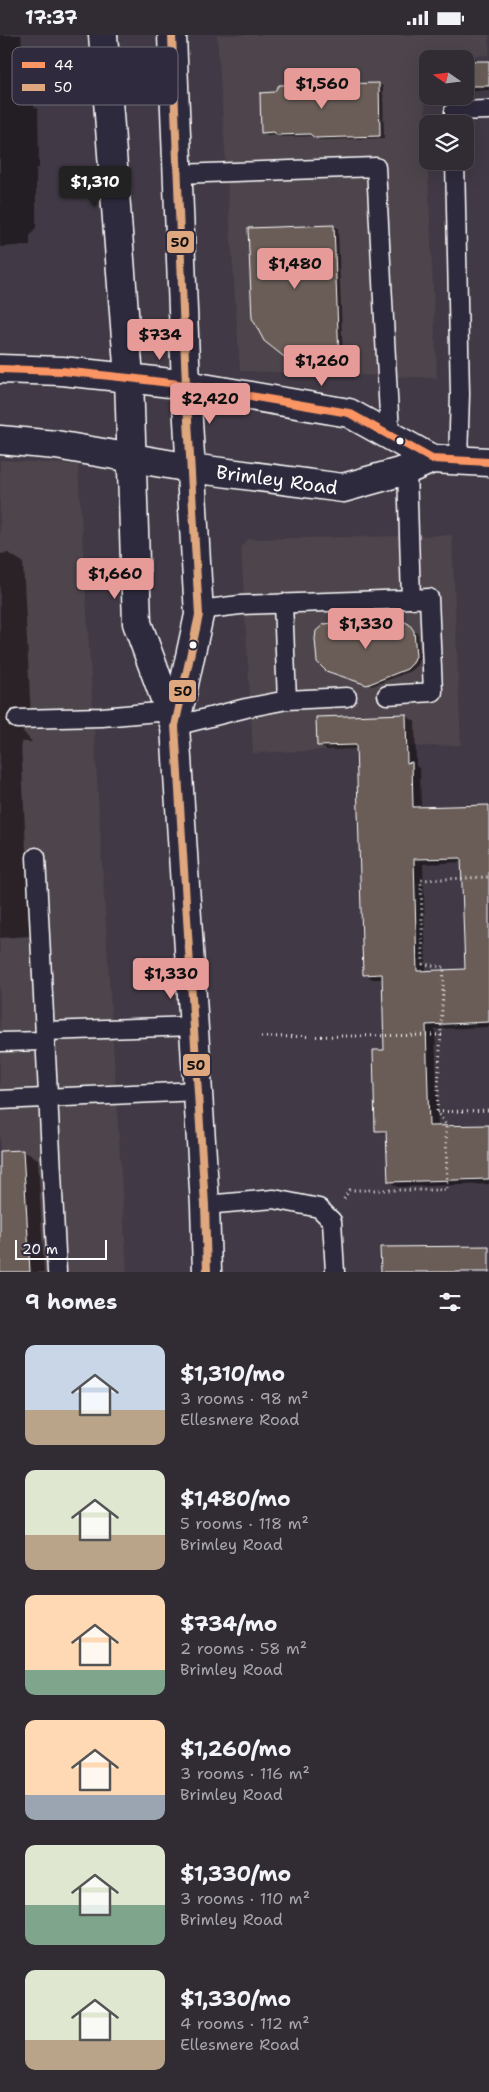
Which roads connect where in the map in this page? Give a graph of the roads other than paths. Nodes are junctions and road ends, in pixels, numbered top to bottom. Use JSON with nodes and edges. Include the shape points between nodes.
{"nodes":[{"id":1,"x":108,"y":105,"type":"edge"},
{"id":2,"x":175,"y":105,"type":"edge"},
{"id":3,"x":489,"y":110,"type":"edge"},
{"id":4,"x":454,"y":115,"type":"edge"},
{"id":5,"x":455,"y":170,"type":"edge"},
{"id":6,"x":178,"y":174,"type":"junction"},
{"id":7,"x":0,"y":369,"type":"edge"},
{"id":8,"x":128,"y":378,"type":"junction"},
{"id":9,"x":186,"y":385,"type":"junction"},
{"id":10,"x":390,"y":435,"type":"junction"},
{"id":11,"x":0,"y":440,"type":"edge"},
{"id":12,"x":131,"y":457,"type":"junction"},
{"id":13,"x":445,"y":460,"type":"junction"},
{"id":14,"x":489,"y":463,"type":"edge"},
{"id":15,"x":191,"y":468,"type":"junction"},
{"id":16,"x":407,"y":470,"type":"junction"},
{"id":17,"x":411,"y":599,"type":"junction"},
{"id":18,"x":364,"y":601,"type":"junction"},
{"id":19,"x":283,"y":603,"type":"junction"},
{"id":20,"x":199,"y":610,"type":"junction"},
{"id":21,"x":364,"y":621,"type":"dead end"},
{"id":22,"x":387,"y":695,"type":"dead end"},
{"id":23,"x":347,"y":697,"type":"dead end"},
{"id":24,"x":287,"y":700,"type":"junction"},
{"id":25,"x":17,"y":719,"type":"dead end"},
{"id":26,"x":172,"y":719,"type":"junction"},
{"id":27,"x":36,"y":857,"type":"dead end"},
{"id":28,"x":194,"y":1026,"type":"junction"},
{"id":29,"x":46,"y":1036,"type":"junction"},
{"id":30,"x":0,"y":1042,"type":"edge"},
{"id":31,"x":198,"y":1091,"type":"junction"},
{"id":32,"x":48,"y":1097,"type":"junction"},
{"id":33,"x":0,"y":1100,"type":"edge"},
{"id":34,"x":205,"y":1205,"type":"junction"},
{"id":35,"x":57,"y":1272,"type":"edge"},
{"id":36,"x":208,"y":1272,"type":"edge"},
{"id":37,"x":335,"y":1272,"type":"edge"}],
"edges":[{"from":1,"to":8,"type":"main road"},
{"from":2,"to":6,"type":"main road"},
{"from":3,"to":4,"type":"lane","via":[[454,111]]},
{"from":5,"to":13,"type":"lane","via":[[460,394]]},
{"from":6,"to":9,"type":"main road"},
{"from":6,"to":10,"type":"lane","via":[[376,167]]},
{"from":7,"to":8,"type":"main road","name":"Brimley Road"},
{"from":8,"to":9,"type":"main road","name":"Brimley Road"},
{"from":8,"to":12,"type":"main road"},
{"from":9,"to":10,"type":"main road","name":"Brimley Road","via":[[349,413]]},
{"from":9,"to":15,"type":"main road"},
{"from":10,"to":13,"type":"main road","name":"Brimley Road"},
{"from":11,"to":12,"type":"main road","name":"Brimley Road"},
{"from":12,"to":15,"type":"main road","name":"Brimley Road"},
{"from":12,"to":26,"type":"main road","via":[[137,623]]},
{"from":13,"to":14,"type":"main road","name":"Brimley Road"},
{"from":13,"to":16,"type":"main road","name":"Brimley Road"},
{"from":15,"to":16,"type":"main road","name":"Brimley Road","via":[[343,488]]},
{"from":15,"to":20,"type":"main road"},
{"from":16,"to":17,"type":"lane"},
{"from":17,"to":18,"type":"lane"},
{"from":17,"to":22,"type":"lane","via":[[428,598],[434,692]]},
{"from":18,"to":19,"type":"lane"},
{"from":18,"to":21,"type":"lane"},
{"from":19,"to":20,"type":"lane"},
{"from":19,"to":24,"type":"lane"},
{"from":20,"to":26,"type":"main road"},
{"from":23,"to":24,"type":"lane"},
{"from":24,"to":26,"type":"lane"},
{"from":25,"to":26,"type":"lane"},
{"from":26,"to":28,"type":"main road"},
{"from":27,"to":29,"type":"lane"},
{"from":28,"to":29,"type":"lane"},
{"from":28,"to":31,"type":"main road"},
{"from":29,"to":30,"type":"lane"},
{"from":29,"to":32,"type":"lane"},
{"from":31,"to":32,"type":"lane"},
{"from":31,"to":34,"type":"main road"},
{"from":32,"to":33,"type":"lane"},
{"from":32,"to":35,"type":"lane"},
{"from":34,"to":36,"type":"main road"},
{"from":34,"to":37,"type":"lane","via":[[274,1199],[319,1208],[332,1221]]}]}
